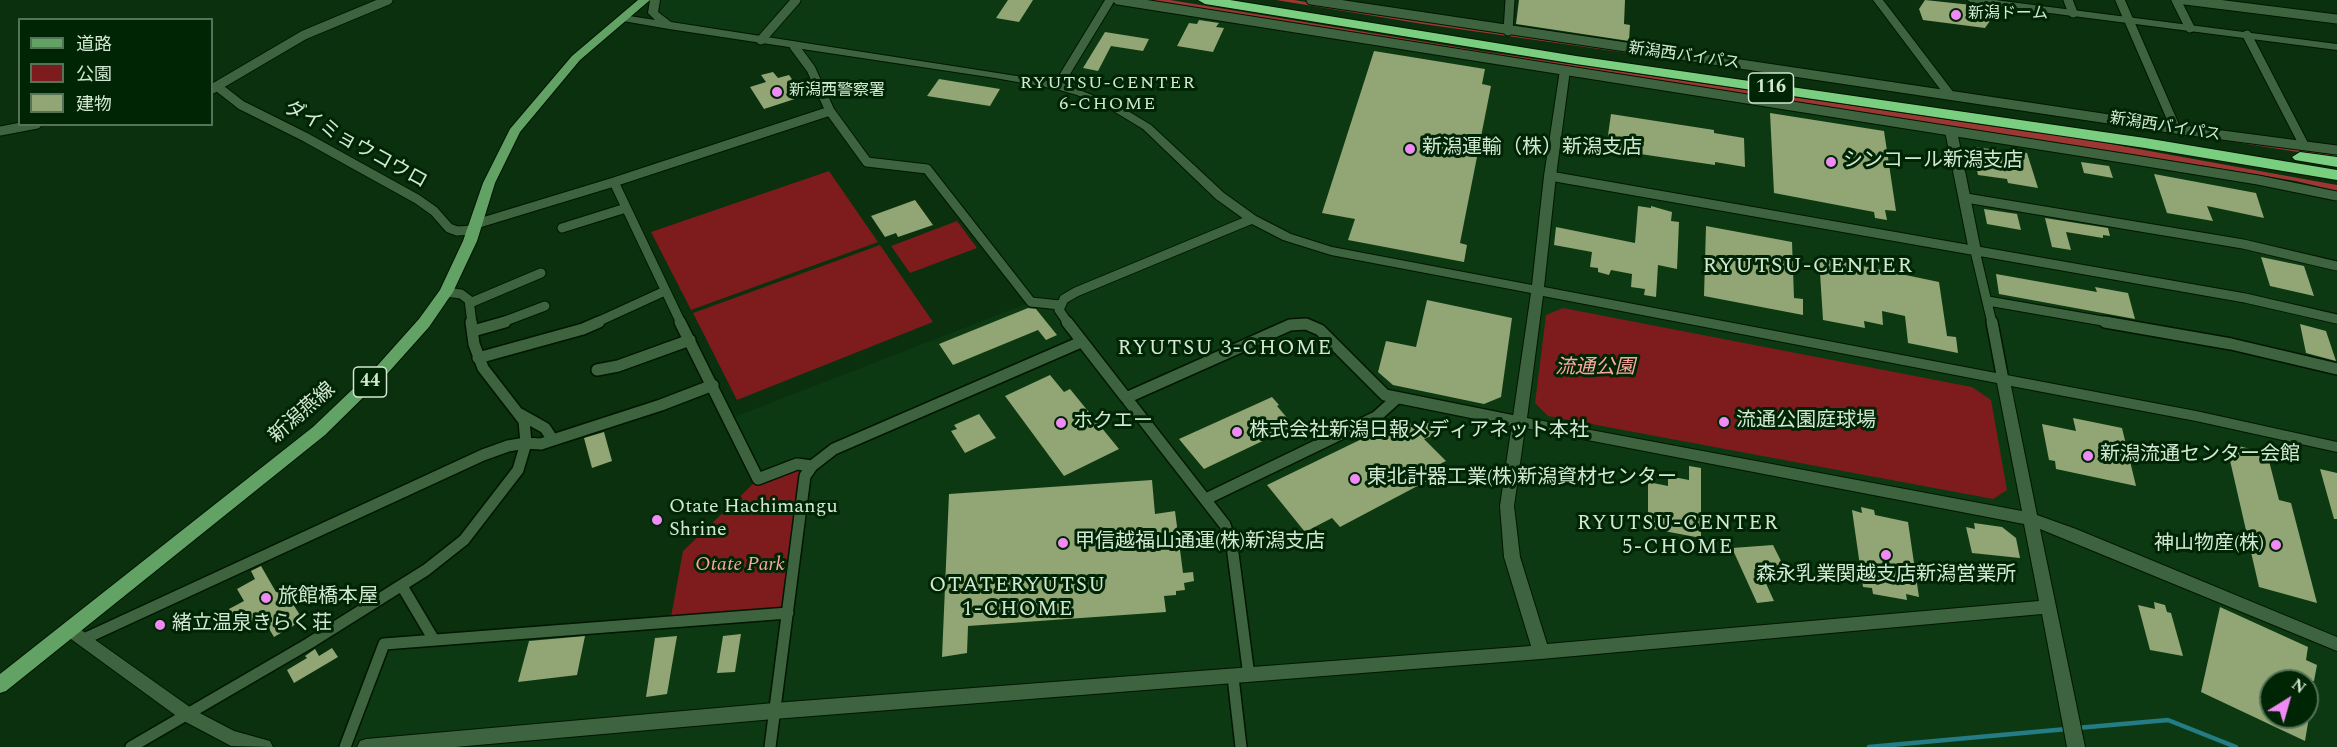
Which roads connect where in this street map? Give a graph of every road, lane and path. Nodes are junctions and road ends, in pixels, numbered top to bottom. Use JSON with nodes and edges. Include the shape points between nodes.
{"nodes":[{"id":1,"x":388,"y":0,"type":"edge"},
{"id":2,"x":645,"y":0,"type":"edge"},
{"id":3,"x":655,"y":0,"type":"edge"},
{"id":4,"x":796,"y":0,"type":"edge"},
{"id":5,"x":1110,"y":0,"type":"edge"},
{"id":6,"x":1118,"y":0,"type":"edge"},
{"id":7,"x":1205,"y":0,"type":"edge"},
{"id":8,"x":1249,"y":0,"type":"edge"},
{"id":9,"x":1311,"y":0,"type":"edge"},
{"id":10,"x":1510,"y":0,"type":"edge"},
{"id":11,"x":1878,"y":0,"type":"edge"},
{"id":12,"x":1972,"y":0,"type":"edge"},
{"id":13,"x":2068,"y":0,"type":"edge"},
{"id":14,"x":2120,"y":0,"type":"edge"},
{"id":15,"x":2176,"y":0,"type":"edge"},
{"id":16,"x":2185,"y":0,"type":"edge"},
{"id":17,"x":2073,"y":14,"type":"junction"},
{"id":18,"x":623,"y":18,"type":"junction"},
{"id":19,"x":2337,"y":19,"type":"edge"},
{"id":20,"x":2128,"y":21,"type":"junction"},
{"id":21,"x":669,"y":26,"type":"junction"},
{"id":22,"x":2190,"y":28,"type":"junction"},
{"id":23,"x":1508,"y":31,"type":"junction"},
{"id":24,"x":2247,"y":36,"type":"junction"},
{"id":25,"x":761,"y":40,"type":"junction"},
{"id":26,"x":794,"y":46,"type":"junction"},
{"id":27,"x":2337,"y":47,"type":"edge"},
{"id":28,"x":1565,"y":70,"type":"junction"},
{"id":29,"x":1058,"y":86,"type":"junction"},
{"id":30,"x":215,"y":88,"type":"edge"},
{"id":31,"x":1950,"y":94,"type":"junction"},
{"id":32,"x":830,"y":111,"type":"junction"},
{"id":33,"x":26,"y":126,"type":"edge"},
{"id":34,"x":2176,"y":129,"type":"junction"},
{"id":35,"x":0,"y":131,"type":"edge"},
{"id":36,"x":1951,"y":131,"type":"junction"},
{"id":37,"x":2145,"y":143,"type":"junction"},
{"id":38,"x":2304,"y":145,"type":"junction"},
{"id":39,"x":2337,"y":150,"type":"edge"},
{"id":40,"x":2248,"y":151,"type":"junction"},
{"id":41,"x":2337,"y":162,"type":"edge"},
{"id":42,"x":2337,"y":167,"type":"edge"},
{"id":43,"x":2337,"y":175,"type":"edge"},
{"id":44,"x":1550,"y":176,"type":"junction"},
{"id":45,"x":614,"y":182,"type":"junction"},
{"id":46,"x":2337,"y":182,"type":"edge"},
{"id":47,"x":2337,"y":196,"type":"edge"},
{"id":48,"x":1966,"y":198,"type":"junction"},
{"id":49,"x":626,"y":208,"type":"junction"},
{"id":50,"x":1252,"y":219,"type":"junction"},
{"id":51,"x":475,"y":227,"type":"junction"},
{"id":52,"x":562,"y":228,"type":"dead end"},
{"id":53,"x":1975,"y":251,"type":"junction"},
{"id":54,"x":2337,"y":266,"type":"edge"},
{"id":55,"x":541,"y":273,"type":"dead end"},
{"id":56,"x":664,"y":291,"type":"junction"},
{"id":57,"x":446,"y":292,"type":"junction"},
{"id":58,"x":1537,"y":292,"type":"junction"},
{"id":59,"x":1988,"y":301,"type":"junction"},
{"id":60,"x":470,"y":303,"type":"junction"},
{"id":61,"x":1060,"y":305,"type":"junction"},
{"id":62,"x":545,"y":306,"type":"dead end"},
{"id":63,"x":2337,"y":319,"type":"edge"},
{"id":64,"x":473,"y":331,"type":"junction"},
{"id":65,"x":690,"y":340,"type":"junction"},
{"id":66,"x":1081,"y":342,"type":"junction"},
{"id":67,"x":478,"y":358,"type":"junction"},
{"id":68,"x":2337,"y":369,"type":"edge"},
{"id":69,"x":597,"y":370,"type":"dead end"},
{"id":70,"x":2003,"y":380,"type":"junction"},
{"id":71,"x":713,"y":385,"type":"junction"},
{"id":72,"x":1126,"y":398,"type":"junction"},
{"id":73,"x":1396,"y":399,"type":"junction"},
{"id":74,"x":519,"y":414,"type":"junction"},
{"id":75,"x":1519,"y":422,"type":"junction"},
{"id":76,"x":553,"y":440,"type":"junction"},
{"id":77,"x":526,"y":443,"type":"junction"},
{"id":78,"x":2337,"y":447,"type":"edge"},
{"id":79,"x":812,"y":466,"type":"junction"},
{"id":80,"x":1206,"y":499,"type":"junction"},
{"id":81,"x":2030,"y":519,"type":"junction"},
{"id":82,"x":402,"y":586,"type":"junction"},
{"id":83,"x":2049,"y":607,"type":"junction"},
{"id":84,"x":788,"y":613,"type":"junction"},
{"id":85,"x":77,"y":634,"type":"junction"},
{"id":86,"x":434,"y":640,"type":"junction"},
{"id":87,"x":2337,"y":644,"type":"edge"},
{"id":88,"x":1541,"y":652,"type":"junction"},
{"id":89,"x":1241,"y":676,"type":"junction"},
{"id":90,"x":0,"y":685,"type":"edge"},
{"id":91,"x":774,"y":711,"type":"junction"},
{"id":92,"x":188,"y":715,"type":"junction"},
{"id":93,"x":131,"y":747,"type":"edge"},
{"id":94,"x":264,"y":747,"type":"edge"},
{"id":95,"x":345,"y":747,"type":"edge"},
{"id":96,"x":366,"y":747,"type":"edge"},
{"id":97,"x":770,"y":747,"type":"edge"},
{"id":98,"x":1241,"y":747,"type":"edge"},
{"id":99,"x":2076,"y":747,"type":"edge"}],
"edges":[{"from":1,"to":30,"type":"street","via":[[285,45]]},
{"from":2,"to":18,"type":"main road","name":"新潟燕線","number":"44"},
{"from":3,"to":21,"type":"street","via":[[653,13]]},
{"from":4,"to":25,"type":"street"},
{"from":5,"to":29,"type":"street"},
{"from":6,"to":28,"type":"street"},
{"from":7,"to":37,"type":"highway","name":"新潟西バイパス","number":"116","via":[[1576,60]]},
{"from":8,"to":40,"type":"highway","name":"新潟西バイパス","number":"116"},
{"from":9,"to":23,"type":"street"},
{"from":10,"to":23,"type":"street"},
{"from":11,"to":31,"type":"street"},
{"from":12,"to":17,"type":"street"},
{"from":13,"to":17,"type":"street"},
{"from":14,"to":20,"type":"street"},
{"from":15,"to":22,"type":"street"},
{"from":16,"to":19,"type":"street"},
{"from":17,"to":20,"type":"street"},
{"from":18,"to":21,"type":"street"},
{"from":18,"to":51,"type":"main road","name":"新潟燕線","number":"44","via":[[576,58],[514,132]]},
{"from":20,"to":22,"type":"street"},
{"from":20,"to":34,"type":"street"},
{"from":21,"to":25,"type":"street"},
{"from":22,"to":24,"type":"street"},
{"from":23,"to":31,"type":"street"},
{"from":24,"to":27,"type":"street"},
{"from":24,"to":38,"type":"street"},
{"from":25,"to":26,"type":"street"},
{"from":26,"to":29,"type":"street"},
{"from":26,"to":32,"type":"street","via":[[811,69]]},
{"from":28,"to":36,"type":"street"},
{"from":28,"to":44,"type":"street"},
{"from":29,"to":50,"type":"street","via":[[1099,100],[1147,127],[1220,196]]},
{"from":30,"to":51,"type":"street","name":"ダイミョウコウロ","via":[[417,199],[449,228],[457,231]]},
{"from":31,"to":34,"type":"street"},
{"from":32,"to":45,"type":"street"},
{"from":32,"to":61,"type":"street","via":[[867,162],[927,169],[1031,302]]},
{"from":33,"to":35,"type":"street"},
{"from":34,"to":38,"type":"street"},
{"from":36,"to":47,"type":"street"},
{"from":36,"to":48,"type":"street"},
{"from":37,"to":43,"type":"highway","name":"新潟西バイパス","number":"116"},
{"from":37,"to":46,"type":"highway"},
{"from":38,"to":39,"type":"street"},
{"from":40,"to":41,"type":"highway"},
{"from":40,"to":42,"type":"highway","name":"新潟西バイパス","number":"116"},
{"from":44,"to":53,"type":"street"},
{"from":44,"to":58,"type":"street"},
{"from":45,"to":49,"type":"street"},
{"from":45,"to":51,"type":"street"},
{"from":48,"to":53,"type":"street"},
{"from":48,"to":54,"type":"street","via":[[2243,244]]},
{"from":49,"to":52,"type":"street"},
{"from":49,"to":56,"type":"street"},
{"from":50,"to":58,"type":"street","via":[[1287,237],[1331,251]]},
{"from":50,"to":61,"type":"street","via":[[1076,292]]},
{"from":51,"to":57,"type":"main road","name":"新潟燕線","number":"44"},
{"from":53,"to":59,"type":"street"},
{"from":53,"to":63,"type":"street","via":[[2245,298]]},
{"from":55,"to":60,"type":"street"},
{"from":56,"to":65,"type":"street"},
{"from":56,"to":67,"type":"street","via":[[583,329]]},
{"from":57,"to":60,"type":"street","via":[[461,294]]},
{"from":57,"to":85,"type":"main road","name":"新潟燕線","number":"44","via":[[382,370],[319,430]]},
{"from":58,"to":70,"type":"street"},
{"from":58,"to":75,"type":"street"},
{"from":59,"to":68,"type":"street","via":[[2231,345]]},
{"from":59,"to":70,"type":"street"},
{"from":60,"to":64,"type":"street"},
{"from":61,"to":66,"type":"street","via":[[1061,316]]},
{"from":62,"to":64,"type":"street"},
{"from":64,"to":67,"type":"street"},
{"from":65,"to":69,"type":"street"},
{"from":65,"to":71,"type":"street"},
{"from":66,"to":72,"type":"street"},
{"from":66,"to":79,"type":"street","via":[[834,449]]},
{"from":67,"to":74,"type":"street"},
{"from":70,"to":78,"type":"street"},
{"from":70,"to":81,"type":"street"},
{"from":71,"to":76,"type":"street"},
{"from":71,"to":79,"type":"street","via":[[758,479],[797,464]]},
{"from":72,"to":73,"type":"street","via":[[1298,323],[1320,330],[1377,388]]},
{"from":72,"to":80,"type":"street"},
{"from":73,"to":75,"type":"street"},
{"from":73,"to":80,"type":"street","via":[[1376,417]]},
{"from":74,"to":76,"type":"street","via":[[545,428]]},
{"from":74,"to":77,"type":"street","via":[[524,421]]},
{"from":75,"to":81,"type":"street"},
{"from":75,"to":88,"type":"street","via":[[1507,506],[1509,539]]},
{"from":76,"to":77,"type":"street"},
{"from":77,"to":82,"type":"street","via":[[518,470],[464,540]]},
{"from":77,"to":85,"type":"street","via":[[483,455]]},
{"from":79,"to":84,"type":"street","via":[[805,476]]},
{"from":80,"to":89,"type":"street","via":[[1225,525],[1232,546]]},
{"from":81,"to":83,"type":"street"},
{"from":81,"to":87,"type":"street"},
{"from":82,"to":86,"type":"street"},
{"from":82,"to":92,"type":"street"},
{"from":83,"to":88,"type":"street"},
{"from":83,"to":99,"type":"street"},
{"from":84,"to":86,"type":"street"},
{"from":84,"to":91,"type":"street"},
{"from":85,"to":90,"type":"main road","name":"新潟燕線","number":"44"},
{"from":85,"to":92,"type":"street"},
{"from":86,"to":95,"type":"street","via":[[384,644]]},
{"from":88,"to":89,"type":"street"},
{"from":89,"to":91,"type":"street"},
{"from":89,"to":98,"type":"street"},
{"from":91,"to":96,"type":"street"},
{"from":91,"to":97,"type":"street"},
{"from":92,"to":93,"type":"street"},
{"from":92,"to":94,"type":"street","via":[[231,738]]}]}
